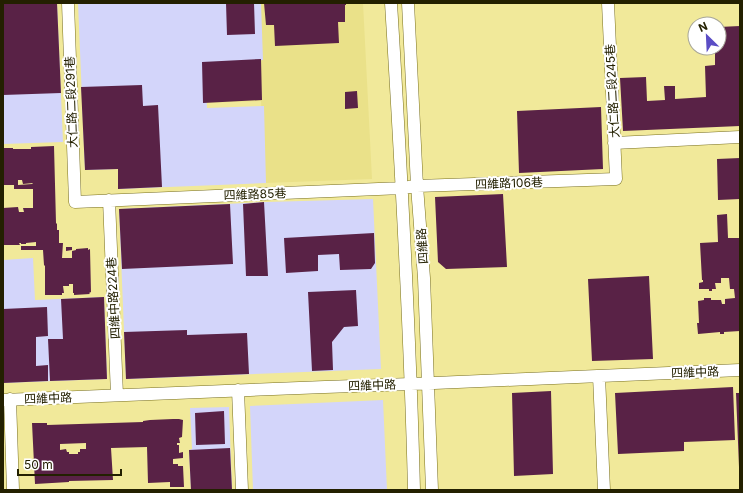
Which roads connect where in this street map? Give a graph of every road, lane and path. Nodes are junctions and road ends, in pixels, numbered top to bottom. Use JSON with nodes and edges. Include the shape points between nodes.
{"nodes":[{"id":1,"x":68,"y":3,"type":"edge"},
{"id":2,"x":391,"y":3,"type":"edge"},
{"id":3,"x":408,"y":3,"type":"edge"},
{"id":4,"x":608,"y":3,"type":"edge"},
{"id":5,"x":740,"y":137,"type":"edge"},
{"id":6,"x":614,"y":142,"type":"junction"},
{"id":7,"x":616,"y":179,"type":"joint"},
{"id":8,"x":417,"y":186,"type":"junction"},
{"id":9,"x":402,"y":188,"type":"junction"},
{"id":10,"x":108,"y":200,"type":"junction"},
{"id":11,"x":75,"y":202,"type":"joint"},
{"id":12,"x":740,"y":370,"type":"edge"},
{"id":13,"x":599,"y":376,"type":"junction"},
{"id":14,"x":428,"y":383,"type":"junction"},
{"id":15,"x":411,"y":384,"type":"junction"},
{"id":16,"x":238,"y":390,"type":"junction"},
{"id":17,"x":118,"y":395,"type":"junction"},
{"id":18,"x":6,"y":399,"type":"edge"},
{"id":19,"x":13,"y":490,"type":"edge"},
{"id":20,"x":242,"y":490,"type":"edge"},
{"id":21,"x":414,"y":490,"type":"edge"},
{"id":22,"x":432,"y":490,"type":"edge"},
{"id":23,"x":604,"y":490,"type":"edge"}],
"edges":[{"from":1,"to":11,"type":"street","name":"大仁路二段291巷"},
{"from":2,"to":9,"type":"street","name":"四維路"},
{"from":3,"to":8,"type":"street","name":"四維路"},
{"from":4,"to":6,"type":"street","name":"大仁路二段245巷"},
{"from":5,"to":6,"type":"street"},
{"from":6,"to":7,"type":"street","name":"大仁路二段245巷"},
{"from":7,"to":8,"type":"street","name":"四維路106巷"},
{"from":8,"to":9,"type":"street","name":"四維路106巷"},
{"from":8,"to":14,"type":"street","name":"四維路"},
{"from":9,"to":10,"type":"street","name":"四維路85巷"},
{"from":9,"to":15,"type":"street","name":"四維路"},
{"from":10,"to":11,"type":"street","name":"四維路85巷"},
{"from":10,"to":17,"type":"street","name":"四維中路224巷"},
{"from":12,"to":13,"type":"street","name":"四維中路"},
{"from":13,"to":14,"type":"street","name":"四維中路"},
{"from":13,"to":23,"type":"street"},
{"from":14,"to":15,"type":"street","name":"四維中路"},
{"from":14,"to":22,"type":"street","name":"四維路"},
{"from":15,"to":16,"type":"street","name":"四維中路"},
{"from":15,"to":21,"type":"street","name":"四維路"},
{"from":16,"to":17,"type":"street","name":"四維中路"},
{"from":16,"to":20,"type":"street"},
{"from":17,"to":18,"type":"street","name":"四維中路"},
{"from":18,"to":19,"type":"street"}]}
